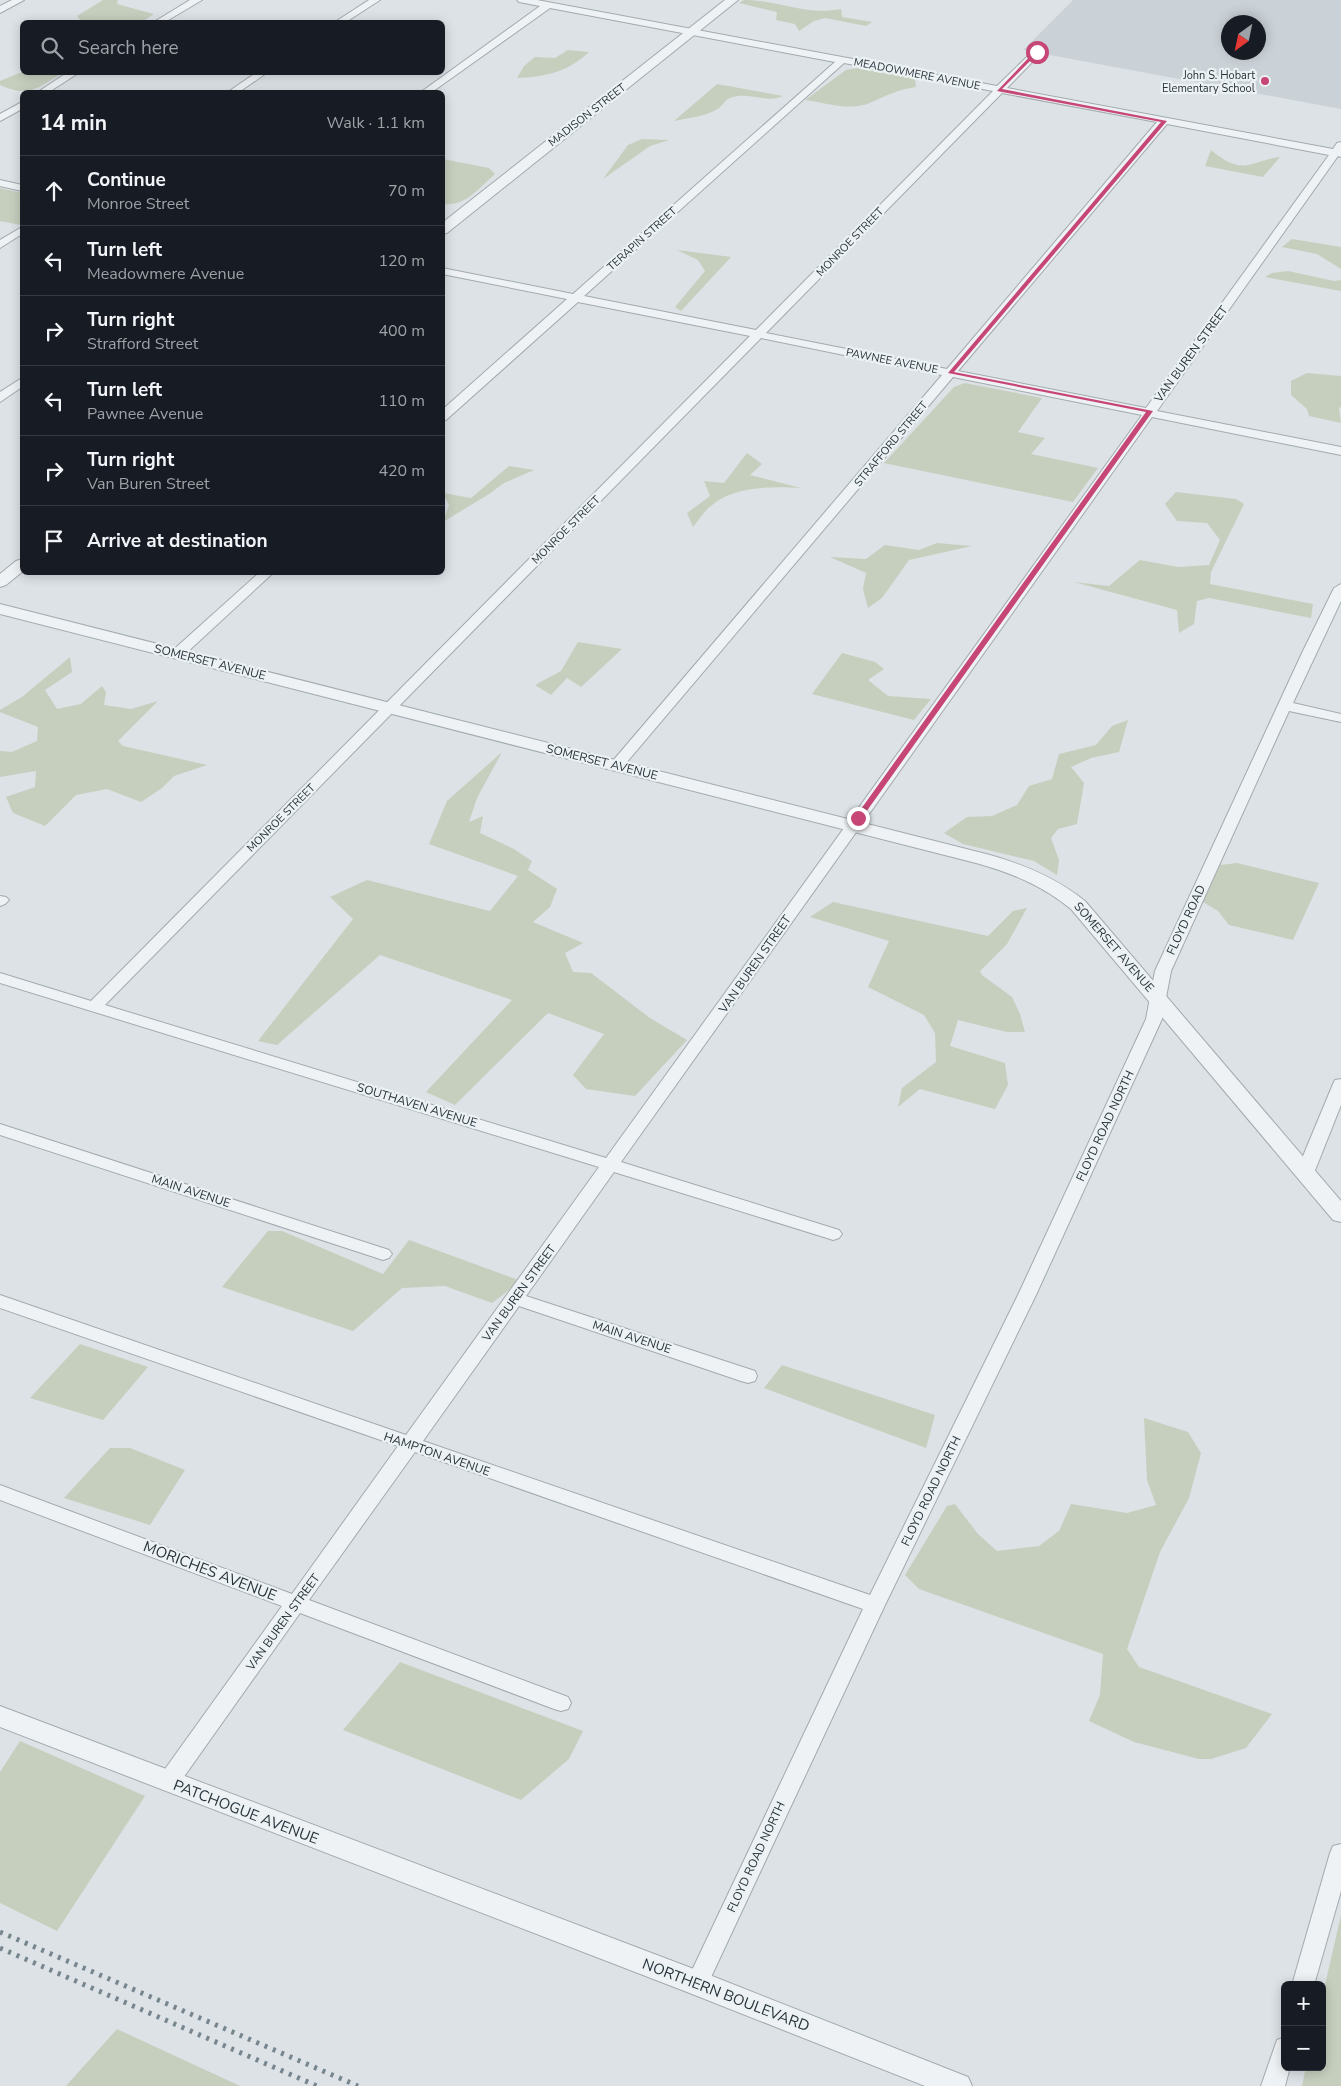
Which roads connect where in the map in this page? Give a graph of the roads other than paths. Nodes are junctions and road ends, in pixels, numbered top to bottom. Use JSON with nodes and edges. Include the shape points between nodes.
{"nodes":[{"id":1,"x":19,"y":0,"type":"edge"},
{"id":2,"x":196,"y":0,"type":"edge"},
{"id":3,"x":375,"y":0,"type":"edge"},
{"id":4,"x":522,"y":0,"type":"edge"},
{"id":5,"x":732,"y":0,"type":"edge"},
{"id":6,"x":548,"y":5,"type":"junction"},
{"id":7,"x":0,"y":10,"type":"edge"},
{"id":8,"x":162,"y":20,"type":"edge"},
{"id":9,"x":343,"y":20,"type":"edge"},
{"id":10,"x":692,"y":32,"type":"junction"},
{"id":11,"x":1037,"y":52,"type":"dead end"},
{"id":12,"x":842,"y":60,"type":"junction"},
{"id":13,"x":71,"y":75,"type":"edge"},
{"id":14,"x":259,"y":75,"type":"edge"},
{"id":15,"x":46,"y":90,"type":"edge"},
{"id":16,"x":236,"y":90,"type":"edge"},
{"id":17,"x":429,"y":90,"type":"edge"},
{"id":18,"x":999,"y":90,"type":"junction"},
{"id":19,"x":20,"y":106,"type":"edge"},
{"id":20,"x":0,"y":118,"type":"edge"},
{"id":21,"x":1164,"y":121,"type":"junction"},
{"id":22,"x":1339,"y":151,"type":"edge"},
{"id":23,"x":0,"y":183,"type":"edge"},
{"id":24,"x":20,"y":188,"type":"edge"},
{"id":25,"x":445,"y":228,"type":"edge"},
{"id":26,"x":20,"y":231,"type":"edge"},
{"id":27,"x":0,"y":245,"type":"edge"},
{"id":28,"x":445,"y":272,"type":"edge"},
{"id":29,"x":575,"y":298,"type":"junction"},
{"id":30,"x":760,"y":335,"type":"junction"},
{"id":31,"x":950,"y":373,"type":"junction"},
{"id":32,"x":20,"y":383,"type":"edge"},
{"id":33,"x":0,"y":398,"type":"edge"},
{"id":34,"x":1150,"y":411,"type":"junction"},
{"id":35,"x":445,"y":414,"type":"edge"},
{"id":36,"x":1341,"y":451,"type":"edge"},
{"id":37,"x":20,"y":566,"type":"edge"},
{"id":38,"x":265,"y":575,"type":"edge"},
{"id":39,"x":0,"y":582,"type":"edge"},
{"id":40,"x":1341,"y":588,"type":"edge"},
{"id":41,"x":0,"y":609,"type":"edge"},
{"id":42,"x":177,"y":654,"type":"junction"},
{"id":43,"x":1285,"y":706,"type":"junction"},
{"id":44,"x":389,"y":708,"type":"junction"},
{"id":45,"x":1341,"y":718,"type":"edge"},
{"id":46,"x":616,"y":766,"type":"junction"},
{"id":47,"x":852,"y":826,"type":"junction"},
{"id":48,"x":0,"y":978,"type":"edge"},
{"id":49,"x":1158,"y":997,"type":"junction"},
{"id":50,"x":94,"y":1007,"type":"junction"},
{"id":51,"x":1341,"y":1084,"type":"edge"},
{"id":52,"x":0,"y":1129,"type":"edge"},
{"id":53,"x":611,"y":1166,"type":"junction"},
{"id":54,"x":1305,"y":1173,"type":"junction"},
{"id":55,"x":1341,"y":1215,"type":"edge"},
{"id":56,"x":833,"y":1234,"type":"dead end"},
{"id":57,"x":383,"y":1254,"type":"dead end"},
{"id":58,"x":516,"y":1299,"type":"junction"},
{"id":59,"x":0,"y":1301,"type":"edge"},
{"id":60,"x":748,"y":1376,"type":"dead end"},
{"id":61,"x":409,"y":1444,"type":"junction"},
{"id":62,"x":0,"y":1492,"type":"edge"},
{"id":63,"x":296,"y":1603,"type":"junction"},
{"id":64,"x":875,"y":1605,"type":"junction"},
{"id":65,"x":561,"y":1703,"type":"dead end"},
{"id":66,"x":0,"y":1716,"type":"edge"},
{"id":67,"x":168,"y":1782,"type":"junction"},
{"id":68,"x":1341,"y":1853,"type":"edge"},
{"id":69,"x":492,"y":1906,"type":"joint"},
{"id":70,"x":1304,"y":1981,"type":"edge"},
{"id":71,"x":697,"y":1983,"type":"junction"},
{"id":72,"x":1281,"y":2061,"type":"edge"},
{"id":73,"x":958,"y":2086,"type":"edge"},
{"id":74,"x":1274,"y":2086,"type":"edge"}],
"edges":[{"from":1,"to":7,"type":"street"},
{"from":2,"to":8,"type":"street"},
{"from":3,"to":9,"type":"street"},
{"from":4,"to":6,"type":"street","name":"MEADOWMERE AVENUE"},
{"from":5,"to":10,"type":"street","name":"MADISON STREET"},
{"from":6,"to":10,"type":"street","name":"MEADOWMERE AVENUE"},
{"from":6,"to":17,"type":"street"},
{"from":10,"to":12,"type":"street","name":"MEADOWMERE AVENUE"},
{"from":10,"to":25,"type":"street","name":"MADISON STREET"},
{"from":11,"to":18,"type":"street","name":"MONROE STREET"},
{"from":12,"to":18,"type":"street","name":"MEADOWMERE AVENUE"},
{"from":12,"to":29,"type":"street","name":"TERAPIN STREET"},
{"from":13,"to":15,"type":"street"},
{"from":14,"to":16,"type":"street"},
{"from":18,"to":21,"type":"street","name":"MEADOWMERE AVENUE"},
{"from":18,"to":30,"type":"street","name":"MONROE STREET"},
{"from":19,"to":20,"type":"street"},
{"from":21,"to":22,"type":"street","name":"MEADOWMERE AVENUE"},
{"from":21,"to":31,"type":"street","name":"STRAFFORD STREET"},
{"from":22,"to":34,"type":"street","name":"VAN BUREN STREET"},
{"from":23,"to":24,"type":"street"},
{"from":26,"to":27,"type":"street"},
{"from":28,"to":29,"type":"street","name":"PAWNEE AVENUE"},
{"from":29,"to":30,"type":"street","name":"PAWNEE AVENUE"},
{"from":29,"to":35,"type":"street","name":"TERAPIN STREET"},
{"from":30,"to":31,"type":"street","name":"PAWNEE AVENUE"},
{"from":30,"to":44,"type":"street","name":"MONROE STREET"},
{"from":31,"to":34,"type":"street","name":"PAWNEE AVENUE"},
{"from":31,"to":46,"type":"street","name":"STRAFFORD STREET"},
{"from":32,"to":33,"type":"street"},
{"from":34,"to":36,"type":"street","name":"PAWNEE AVENUE"},
{"from":34,"to":47,"type":"street","name":"VAN BUREN STREET"},
{"from":37,"to":39,"type":"street"},
{"from":38,"to":42,"type":"street"},
{"from":40,"to":43,"type":"street","name":"FLOYD ROAD"},
{"from":41,"to":42,"type":"street","name":"SOMERSET AVENUE"},
{"from":42,"to":44,"type":"street","name":"SOMERSET AVENUE"},
{"from":43,"to":45,"type":"street"},
{"from":43,"to":49,"type":"street","name":"FLOYD ROAD","via":[[1163,971]]},
{"from":44,"to":46,"type":"street","name":"SOMERSET AVENUE"},
{"from":44,"to":50,"type":"street","name":"MONROE STREET"},
{"from":46,"to":47,"type":"street","name":"SOMERSET AVENUE"},
{"from":47,"to":49,"type":"street","name":"SOMERSET AVENUE","via":[[1011,867],[1043,880],[1078,905]]},
{"from":47,"to":53,"type":"street","name":"VAN BUREN STREET"},
{"from":48,"to":50,"type":"street","name":"SOUTHAVEN AVENUE"},
{"from":49,"to":54,"type":"street"},
{"from":49,"to":64,"type":"street","name":"FLOYD ROAD NORTH","via":[[1154,1019],[1027,1295]]},
{"from":50,"to":53,"type":"street","name":"SOUTHAVEN AVENUE"},
{"from":51,"to":54,"type":"street"},
{"from":52,"to":57,"type":"street","name":"MAIN AVENUE"},
{"from":53,"to":56,"type":"street","name":"SOUTHAVEN AVENUE"},
{"from":53,"to":58,"type":"street","name":"VAN BUREN STREET"},
{"from":54,"to":55,"type":"street"},
{"from":58,"to":60,"type":"street","name":"MAIN AVENUE"},
{"from":58,"to":61,"type":"street","name":"VAN BUREN STREET"},
{"from":59,"to":61,"type":"street","name":"HAMPTON AVENUE"},
{"from":61,"to":63,"type":"street","name":"VAN BUREN STREET"},
{"from":61,"to":64,"type":"street","name":"HAMPTON AVENUE"},
{"from":62,"to":63,"type":"street","name":"MORICHES AVENUE"},
{"from":63,"to":65,"type":"street","name":"MORICHES AVENUE"},
{"from":63,"to":67,"type":"street","name":"VAN BUREN STREET"},
{"from":64,"to":71,"type":"street","name":"FLOYD ROAD NORTH"},
{"from":66,"to":67,"type":"street","name":"PATCHOGUE AVENUE"},
{"from":67,"to":69,"type":"street","name":"PATCHOGUE AVENUE"},
{"from":68,"to":70,"type":"street"},
{"from":69,"to":71,"type":"street","name":"NORTHERN BOULEVARD"},
{"from":71,"to":73,"type":"street","name":"NORTHERN BOULEVARD"},
{"from":72,"to":74,"type":"street"}]}
